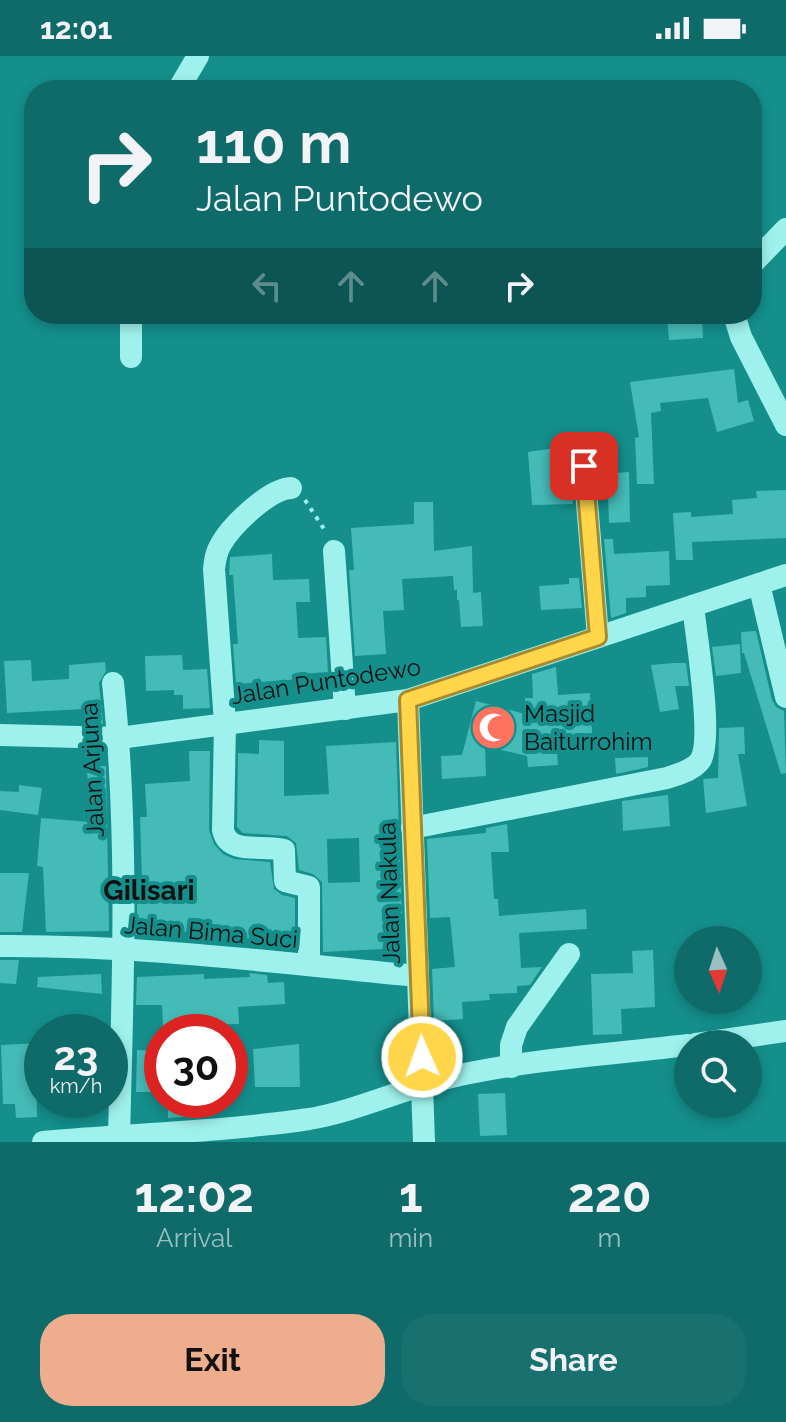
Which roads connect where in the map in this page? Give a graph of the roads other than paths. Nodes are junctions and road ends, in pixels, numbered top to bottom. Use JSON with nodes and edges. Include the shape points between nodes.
{"nodes":[{"id":1,"x":198,"y":56,"type":"edge"},
{"id":2,"x":184,"y":80,"type":"edge"},
{"id":3,"x":786,"y":229,"type":"edge"},
{"id":4,"x":762,"y":254,"type":"edge"},
{"id":5,"x":131,"y":324,"type":"edge"},
{"id":6,"x":737,"y":324,"type":"edge"},
{"id":7,"x":131,"y":357,"type":"dead end"},
{"id":8,"x":786,"y":425,"type":"edge"},
{"id":9,"x":584,"y":466,"type":"dead end"},
{"id":10,"x":291,"y":488,"type":"road end"},
{"id":11,"x":334,"y":551,"type":"road end"},
{"id":12,"x":786,"y":575,"type":"edge"},
{"id":13,"x":759,"y":584,"type":"junction"},
{"id":14,"x":693,"y":606,"type":"junction"},
{"id":15,"x":598,"y":637,"type":"junction"},
{"id":16,"x":113,"y":683,"type":"dead end"},
{"id":17,"x":786,"y":697,"type":"edge"},
{"id":18,"x":408,"y":700,"type":"junction"},
{"id":19,"x":345,"y":709,"type":"junction"},
{"id":20,"x":225,"y":723,"type":"junction"},
{"id":21,"x":0,"y":735,"type":"edge"},
{"id":22,"x":119,"y":738,"type":"junction"},
{"id":23,"x":412,"y":828,"type":"junction"},
{"id":24,"x":0,"y":946,"type":"edge"},
{"id":25,"x":123,"y":950,"type":"junction"},
{"id":26,"x":569,"y":954,"type":"dead end"},
{"id":27,"x":309,"y":965,"type":"junction"},
{"id":28,"x":418,"y":976,"type":"junction"},
{"id":29,"x":786,"y":1031,"type":"edge"},
{"id":30,"x":762,"y":1034,"type":"edge"},
{"id":31,"x":674,"y":1047,"type":"edge"},
{"id":32,"x":511,"y":1067,"type":"junction"},
{"id":33,"x":423,"y":1084,"type":"junction"},
{"id":34,"x":271,"y":1133,"type":"edge"},
{"id":35,"x":119,"y":1135,"type":"junction"},
{"id":36,"x":43,"y":1142,"type":"edge"},
{"id":37,"x":424,"y":1142,"type":"edge"}],
"edges":[{"from":1,"to":2,"type":"street"},
{"from":3,"to":4,"type":"street"},
{"from":5,"to":7,"type":"street"},
{"from":6,"to":8,"type":"street"},
{"from":9,"to":15,"type":"street"},
{"from":10,"to":20,"type":"street","via":[[275,491],[253,508],[225,537],[216,556]]},
{"from":11,"to":19,"type":"street"},
{"from":12,"to":13,"type":"street","name":"Jalan Puntodewo"},
{"from":13,"to":14,"type":"street","name":"Jalan Puntodewo"},
{"from":13,"to":17,"type":"street"},
{"from":14,"to":15,"type":"street","name":"Jalan Puntodewo"},
{"from":14,"to":23,"type":"street","via":[[706,729],[700,760],[687,771]]},
{"from":15,"to":18,"type":"street","name":"Jalan Puntodewo"},
{"from":16,"to":22,"type":"street","name":"Jalan Arjuna"},
{"from":18,"to":19,"type":"street","name":"Jalan Puntodewo"},
{"from":18,"to":23,"type":"street","name":"Jalan Nakula"},
{"from":19,"to":20,"type":"street","name":"Jalan Puntodewo"},
{"from":20,"to":22,"type":"street","name":"Jalan Puntodewo"},
{"from":20,"to":27,"type":"street","via":[[224,837],[232,846],[284,850],[285,881],[309,887]]},
{"from":21,"to":22,"type":"street","name":"Jalan Puntodewo"},
{"from":22,"to":25,"type":"street","name":"Jalan Arjuna"},
{"from":23,"to":28,"type":"street","name":"Jalan Nakula"},
{"from":24,"to":25,"type":"street","name":"Jalan Bima Suci"},
{"from":25,"to":27,"type":"street","name":"Jalan Bima Suci"},
{"from":25,"to":35,"type":"street","name":"Jalan Arjuna"},
{"from":26,"to":32,"type":"street","via":[[517,1027]]},
{"from":27,"to":28,"type":"street","name":"Jalan Bima Suci"},
{"from":28,"to":33,"type":"street","name":"Jalan Nakula"},
{"from":29,"to":30,"type":"street"},
{"from":31,"to":32,"type":"street"},
{"from":32,"to":33,"type":"street"},
{"from":33,"to":34,"type":"street"},
{"from":33,"to":37,"type":"street","name":"Jalan Nakula"},
{"from":34,"to":35,"type":"street"},
{"from":35,"to":36,"type":"street"}]}
